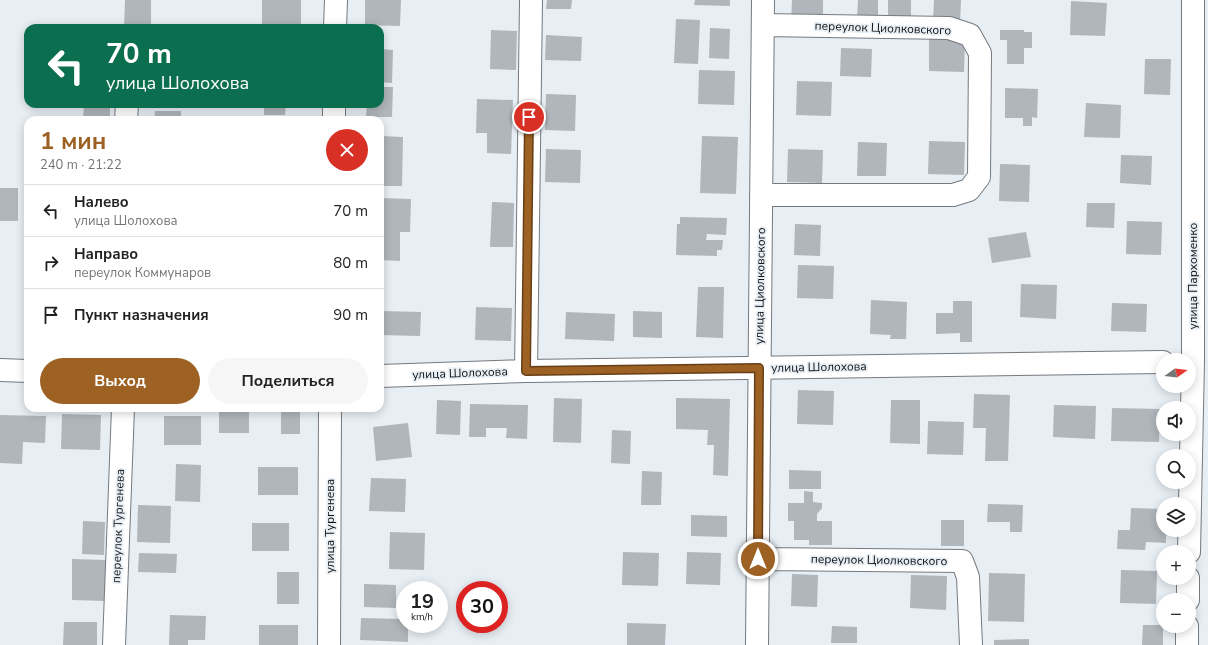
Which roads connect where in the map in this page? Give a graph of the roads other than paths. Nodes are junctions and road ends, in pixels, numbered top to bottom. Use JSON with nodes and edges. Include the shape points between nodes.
{"nodes":[{"id":1,"x":336,"y":0,"type":"edge"},
{"id":2,"x":531,"y":0,"type":"edge"},
{"id":3,"x":763,"y":0,"type":"edge"},
{"id":4,"x":1193,"y":0,"type":"edge"},
{"id":5,"x":335,"y":24,"type":"edge"},
{"id":6,"x":763,"y":25,"type":"junction"},
{"id":7,"x":762,"y":195,"type":"junction"},
{"id":8,"x":1196,"y":353,"type":"edge"},
{"id":9,"x":1156,"y":362,"type":"edge"},
{"id":10,"x":759,"y":368,"type":"junction"},
{"id":11,"x":0,"y":370,"type":"edge"},
{"id":12,"x":24,"y":371,"type":"edge"},
{"id":13,"x":526,"y":371,"type":"junction"},
{"id":14,"x":384,"y":376,"type":"edge"},
{"id":15,"x":1195,"y":393,"type":"edge"},
{"id":16,"x":123,"y":412,"type":"edge"},
{"id":17,"x":330,"y":412,"type":"edge"},
{"id":18,"x":1189,"y":545,"type":"edge"},
{"id":19,"x":758,"y":559,"type":"junction"},
{"id":20,"x":1187,"y":633,"type":"edge"},
{"id":21,"x":114,"y":645,"type":"edge"},
{"id":22,"x":329,"y":645,"type":"edge"},
{"id":23,"x":757,"y":645,"type":"edge"},
{"id":24,"x":971,"y":645,"type":"edge"},
{"id":25,"x":1187,"y":645,"type":"edge"}],
"edges":[{"from":1,"to":5,"type":"street"},
{"from":2,"to":13,"type":"street"},
{"from":3,"to":6,"type":"street","name":"улица Циолковского"},
{"from":4,"to":8,"type":"street","name":"улица Пархоменко"},
{"from":6,"to":7,"type":"street","name":"улица Циолковского"},
{"from":6,"to":7,"type":"street","name":"переулок Циолковского","via":[[949,28],[970,35],[980,53],[980,177],[969,190],[953,195]]},
{"from":7,"to":10,"type":"street","name":"улица Циолковского"},
{"from":9,"to":10,"type":"street","name":"улица Шолохова"},
{"from":10,"to":13,"type":"street","name":"улица Шолохова"},
{"from":10,"to":19,"type":"street","name":"улица Циолковского"},
{"from":11,"to":12,"type":"street"},
{"from":13,"to":14,"type":"street","name":"улица Шолохова"},
{"from":15,"to":18,"type":"street","name":"улица Пархоменко"},
{"from":16,"to":21,"type":"street","name":"переулок Тургенева"},
{"from":17,"to":22,"type":"street","name":"улица Тургенева"},
{"from":19,"to":23,"type":"street","name":"улица Циолковского"},
{"from":19,"to":24,"type":"street","name":"переулок Циолковского","via":[[962,561],[968,577]]},
{"from":20,"to":25,"type":"street"}]}
